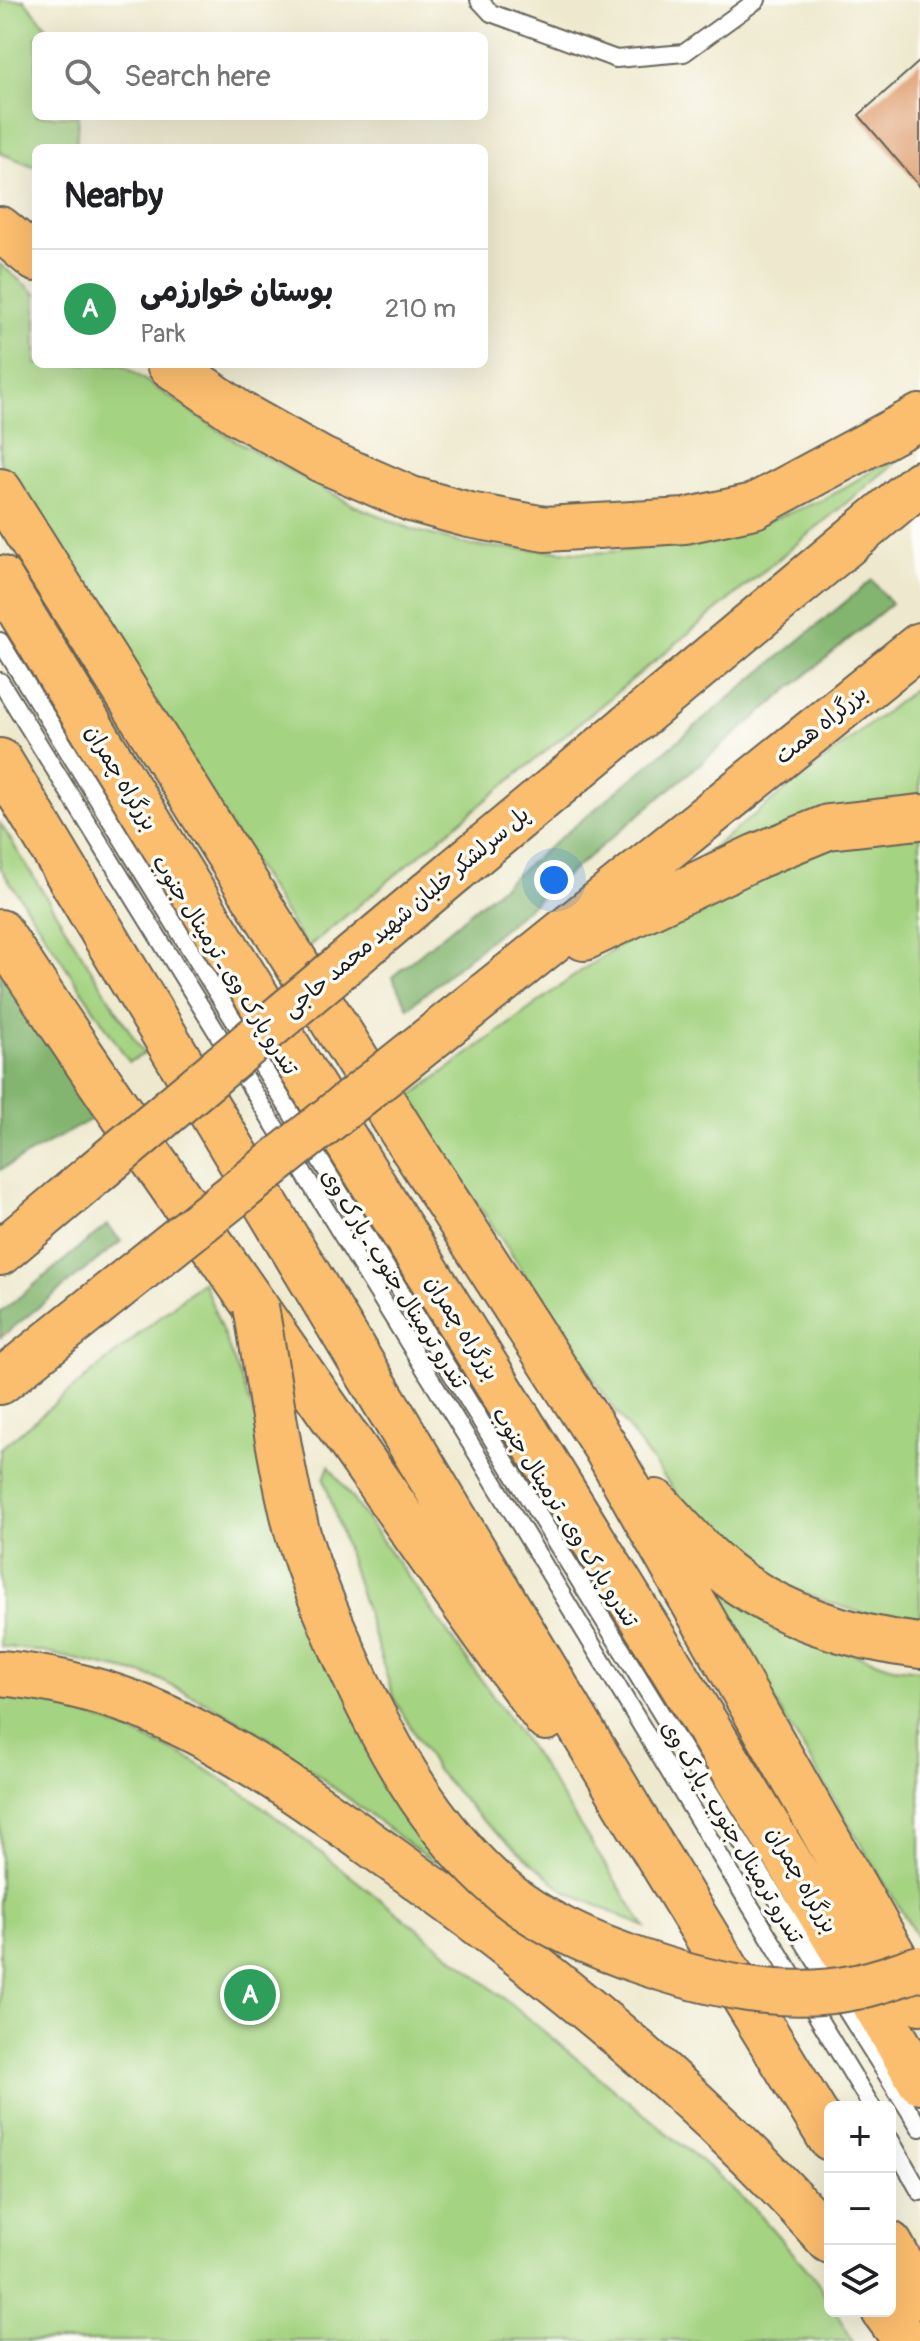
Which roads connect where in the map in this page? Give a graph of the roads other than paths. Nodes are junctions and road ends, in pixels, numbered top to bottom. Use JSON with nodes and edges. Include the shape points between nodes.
{"nodes":[{"id":1,"x":479,"y":0,"type":"edge"},
{"id":2,"x":757,"y":0,"type":"edge"},
{"id":3,"x":0,"y":229,"type":"edge"},
{"id":4,"x":32,"y":256,"type":"edge"},
{"id":5,"x":175,"y":368,"type":"edge"},
{"id":6,"x":920,"y":417,"type":"edge"},
{"id":7,"x":920,"y":483,"type":"edge"},
{"id":8,"x":0,"y":491,"type":"edge"},
{"id":9,"x":0,"y":578,"type":"edge"},
{"id":10,"x":0,"y":641,"type":"edge"},
{"id":11,"x":920,"y":645,"type":"edge"},
{"id":12,"x":0,"y":681,"type":"edge"},
{"id":13,"x":0,"y":761,"type":"edge"},
{"id":14,"x":920,"y":817,"type":"edge"},
{"id":15,"x":0,"y":932,"type":"edge"},
{"id":16,"x":510,"y":975,"type":"junction"},
{"id":17,"x":95,"y":1173,"type":"junction"},
{"id":18,"x":0,"y":1210,"type":"edge"},
{"id":19,"x":0,"y":1253,"type":"edge"},
{"id":20,"x":256,"y":1307,"type":"junction"},
{"id":21,"x":0,"y":1382,"type":"edge"},
{"id":22,"x":604,"y":1445,"type":"junction"},
{"id":23,"x":920,"y":1646,"type":"edge"},
{"id":24,"x":0,"y":1673,"type":"edge"},
{"id":25,"x":637,"y":1822,"type":"junction"},
{"id":26,"x":920,"y":1968,"type":"edge"},
{"id":27,"x":920,"y":2002,"type":"edge"},
{"id":28,"x":920,"y":2081,"type":"edge"},
{"id":29,"x":868,"y":2101,"type":"edge"},
{"id":30,"x":824,"y":2128,"type":"edge"},
{"id":31,"x":920,"y":2128,"type":"edge"},
{"id":32,"x":896,"y":2150,"type":"edge"},
{"id":33,"x":920,"y":2192,"type":"edge"},
{"id":34,"x":824,"y":2235,"type":"edge"},
{"id":35,"x":891,"y":2245,"type":"edge"},
{"id":36,"x":920,"y":2297,"type":"edge"},
{"id":37,"x":888,"y":2317,"type":"edge"},
{"id":38,"x":906,"y":2341,"type":"edge"}],
"edges":[{"from":1,"to":2,"type":"lane","via":[[491,13],[616,59],[684,53]]},
{"from":3,"to":4,"type":"highway"},
{"from":5,"to":6,"type":"highway","via":[[240,414],[322,460],[411,499],[545,529],[685,521],[754,506]]},
{"from":7,"to":17,"type":"highway","name":"پل سرلشکر خلبان شهید محمد حاجی","bridge":true},
{"from":8,"to":22,"type":"highway"},
{"from":9,"to":28,"type":"highway","name":"بزرگراه چمران","via":[[767,1820]]},
{"from":10,"to":31,"type":"lane","name":"تندرو پارک وی ـ ترمینال جنوب"},
{"from":11,"to":16,"type":"highway","name":"بزرگراه همت"},
{"from":12,"to":29,"type":"lane","name":"تندرو ترمینال جنوب ـ پارک وی"},
{"from":13,"to":25,"type":"highway"},
{"from":14,"to":16,"type":"highway","via":[[828,827]]},
{"from":15,"to":20,"type":"highway"},
{"from":16,"to":21,"type":"highway","bridge":true},
{"from":17,"to":18,"type":"highway"},
{"from":17,"to":19,"type":"highway","name":"پل سرلشکر خلبان شهید محمد حاجی"},
{"from":20,"to":25,"type":"highway","via":[[499,1655],[559,1736]]},
{"from":20,"to":26,"type":"highway","bridge":true,"via":[[285,1479],[317,1589],[372,1716],[430,1812],[466,1856],[542,1918],[627,1957],[685,1976],[787,1993],[855,1987]]},
{"from":22,"to":23,"type":"highway","via":[[687,1536],[759,1595],[849,1633]]},
{"from":22,"to":27,"type":"highway"},
{"from":24,"to":34,"type":"highway","via":[[75,1685],[136,1704],[211,1740],[341,1824],[479,1922],[667,2076]]},
{"from":25,"to":30,"type":"highway"},
{"from":32,"to":33,"type":"lane"},
{"from":35,"to":36,"type":"highway"},
{"from":37,"to":38,"type":"highway"}]}
